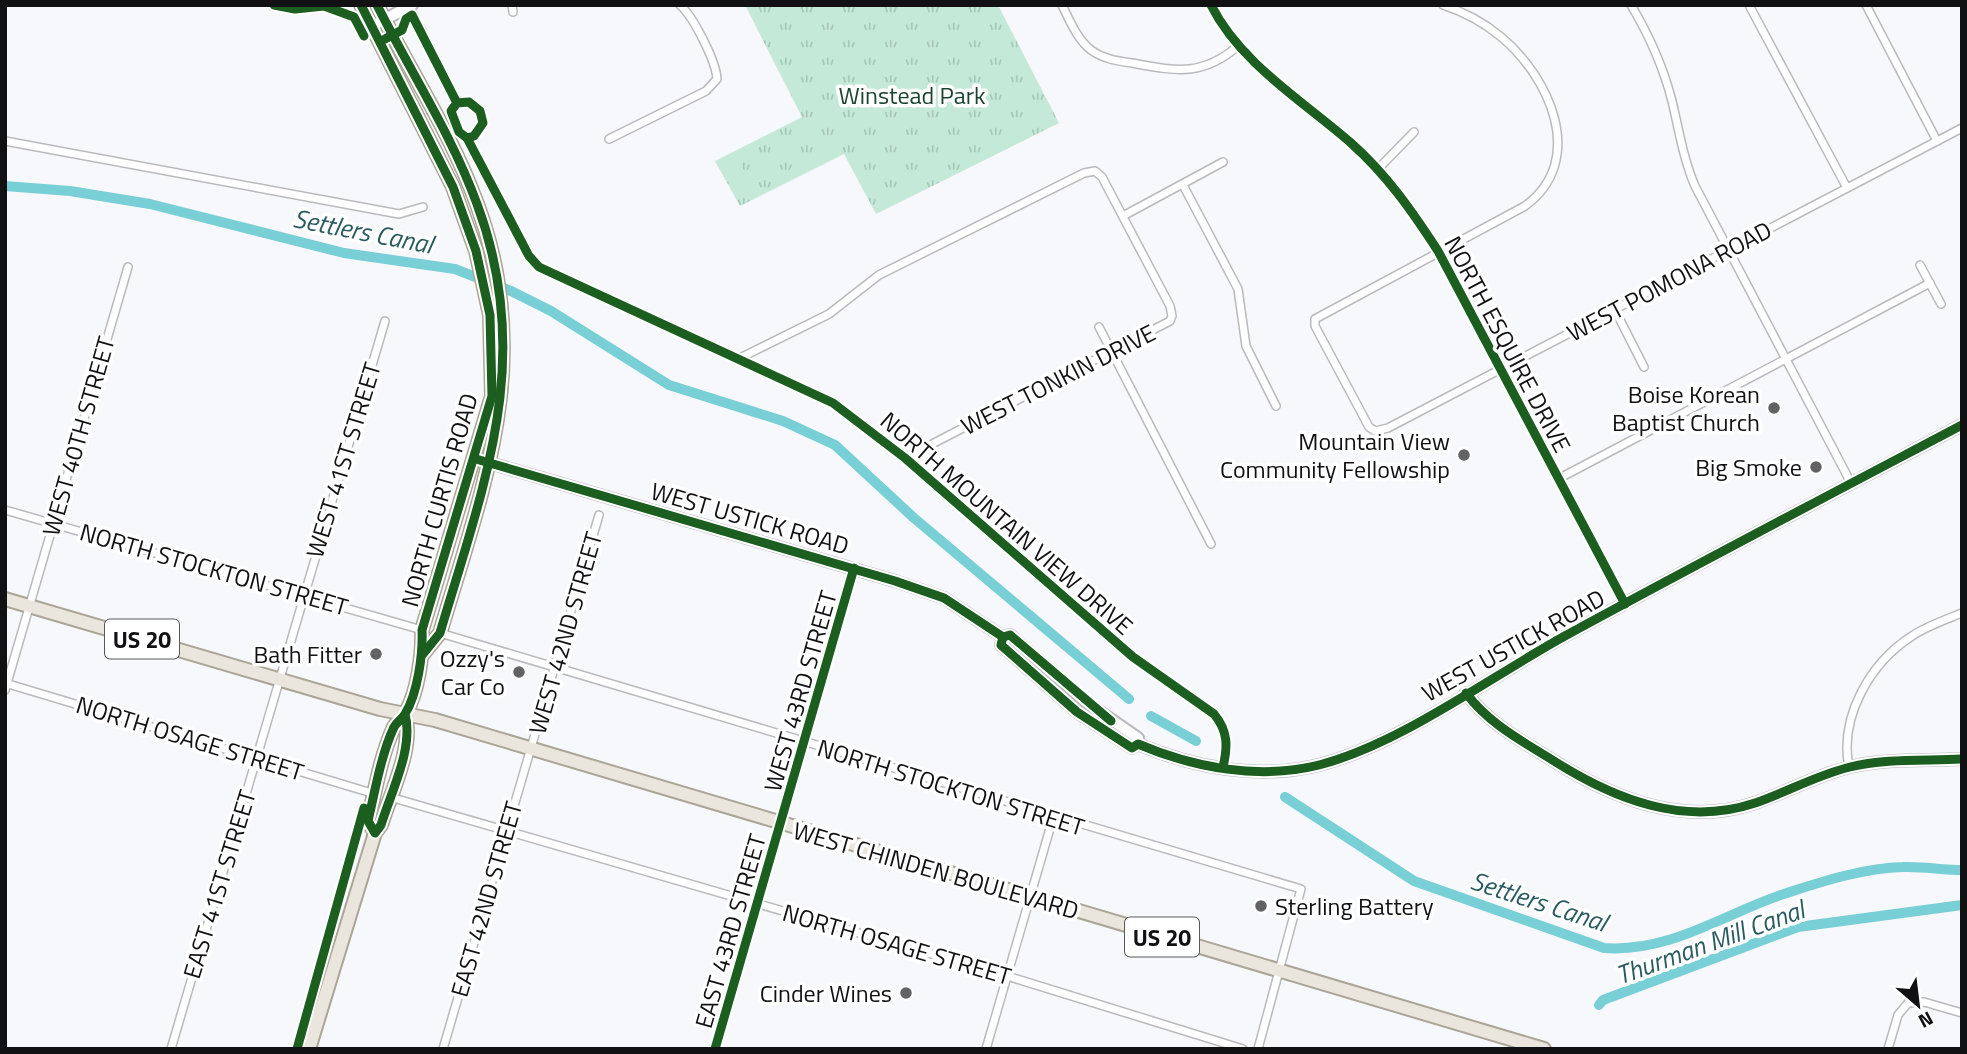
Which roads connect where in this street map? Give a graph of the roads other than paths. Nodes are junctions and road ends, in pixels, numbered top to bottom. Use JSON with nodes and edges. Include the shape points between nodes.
{"nodes":[{"id":1,"x":274,"y":5,"type":"edge"},
{"id":2,"x":361,"y":5,"type":"edge"},
{"id":3,"x":377,"y":5,"type":"edge"},
{"id":4,"x":412,"y":5,"type":"edge"},
{"id":5,"x":680,"y":5,"type":"edge"},
{"id":6,"x":1062,"y":5,"type":"edge"},
{"id":7,"x":1211,"y":5,"type":"edge"},
{"id":8,"x":1443,"y":5,"type":"edge"},
{"id":9,"x":1631,"y":5,"type":"edge"},
{"id":10,"x":1749,"y":5,"type":"edge"},
{"id":11,"x":1866,"y":5,"type":"edge"},
{"id":12,"x":324,"y":6,"type":"edge"},
{"id":13,"x":384,"y":19,"type":"junction"},
{"id":14,"x":372,"y":26,"type":"junction"},
{"id":15,"x":420,"y":27,"type":"dead end"},
{"id":16,"x":1238,"y":46,"type":"junction"},
{"id":17,"x":457,"y":103,"type":"junction"},
{"id":18,"x":1962,"y":128,"type":"edge"},
{"id":19,"x":1414,"y":132,"type":"dead end"},
{"id":20,"x":467,"y":138,"type":"junction"},
{"id":21,"x":609,"y":139,"type":"dead end"},
{"id":22,"x":5,"y":141,"type":"edge"},
{"id":23,"x":1937,"y":141,"type":"junction"},
{"id":24,"x":1223,"y":162,"type":"dead end"},
{"id":25,"x":1378,"y":169,"type":"junction"},
{"id":26,"x":1183,"y":184,"type":"junction"},
{"id":27,"x":1847,"y":188,"type":"junction"},
{"id":28,"x":423,"y":206,"type":"dead end"},
{"id":29,"x":1123,"y":216,"type":"junction"},
{"id":30,"x":1729,"y":249,"type":"junction"},
{"id":31,"x":1438,"y":251,"type":"junction"},
{"id":32,"x":1920,"y":265,"type":"dead end"},
{"id":33,"x":128,"y":267,"type":"dead end"},
{"id":34,"x":1930,"y":283,"type":"junction"},
{"id":35,"x":1941,"y":304,"type":"dead end"},
{"id":36,"x":1615,"y":310,"type":"junction"},
{"id":37,"x":496,"y":314,"type":"junction"},
{"id":38,"x":385,"y":321,"type":"dead end"},
{"id":39,"x":1099,"y":327,"type":"dead end"},
{"id":40,"x":1111,"y":351,"type":"junction"},
{"id":41,"x":1784,"y":359,"type":"junction"},
{"id":42,"x":736,"y":360,"type":"junction"},
{"id":43,"x":1644,"y":367,"type":"dead end"},
{"id":44,"x":1500,"y":370,"type":"junction"},
{"id":45,"x":1276,"y":406,"type":"dead end"},
{"id":46,"x":1962,"y":425,"type":"edge"},
{"id":47,"x":905,"y":458,"type":"junction"},
{"id":48,"x":476,"y":459,"type":"junction"},
{"id":49,"x":490,"y":462,"type":"junction"},
{"id":50,"x":1558,"y":479,"type":"junction"},
{"id":51,"x":1851,"y":483,"type":"junction"},
{"id":52,"x":5,"y":510,"type":"edge"},
{"id":53,"x":599,"y":515,"type":"dead end"},
{"id":54,"x":52,"y":523,"type":"junction"},
{"id":55,"x":1211,"y":544,"type":"dead end"},
{"id":56,"x":854,"y":568,"type":"junction"},
{"id":57,"x":302,"y":596,"type":"junction"},
{"id":58,"x":5,"y":599,"type":"edge"},
{"id":59,"x":1625,"y":604,"type":"junction"},
{"id":60,"x":29,"y":606,"type":"junction"},
{"id":61,"x":1962,"y":613,"type":"edge"},
{"id":62,"x":422,"y":629,"type":"junction"},
{"id":63,"x":440,"y":633,"type":"junction"},
{"id":64,"x":423,"y":654,"type":"junction"},
{"id":65,"x":555,"y":668,"type":"junction"},
{"id":66,"x":279,"y":679,"type":"junction"},
{"id":67,"x":6,"y":685,"type":"edge"},
{"id":68,"x":1466,"y":693,"type":"junction"},
{"id":69,"x":405,"y":714,"type":"junction"},
{"id":70,"x":805,"y":743,"type":"junction"},
{"id":71,"x":530,"y":750,"type":"junction"},
{"id":72,"x":1962,"y":759,"type":"edge"},
{"id":73,"x":256,"y":760,"type":"junction"},
{"id":74,"x":1223,"y":767,"type":"junction"},
{"id":75,"x":1849,"y":767,"type":"junction"},
{"id":76,"x":375,"y":794,"type":"junction"},
{"id":77,"x":389,"y":797,"type":"junction"},
{"id":78,"x":1053,"y":818,"type":"junction"},
{"id":79,"x":781,"y":825,"type":"junction"},
{"id":80,"x":507,"y":830,"type":"junction"},
{"id":81,"x":375,"y":833,"type":"junction"},
{"id":82,"x":1030,"y":898,"type":"junction"},
{"id":83,"x":758,"y":903,"type":"junction"},
{"id":84,"x":1280,"y":972,"type":"junction"},
{"id":85,"x":1007,"y":976,"type":"junction"},
{"id":86,"x":1962,"y":1013,"type":"edge"},
{"id":87,"x":1536,"y":1048,"type":"edge"},
{"id":88,"x":171,"y":1049,"type":"edge"},
{"id":89,"x":309,"y":1049,"type":"edge"},
{"id":90,"x":443,"y":1049,"type":"edge"},
{"id":91,"x":715,"y":1049,"type":"edge"},
{"id":92,"x":986,"y":1049,"type":"edge"},
{"id":93,"x":1243,"y":1049,"type":"edge"},
{"id":94,"x":1258,"y":1049,"type":"edge"},
{"id":95,"x":1888,"y":1049,"type":"edge"}],
"edges":[{"from":1,"to":12,"type":"street","via":[[295,9]]},
{"from":2,"to":14,"type":"main road","name":"NORTH CURTIS ROAD"},
{"from":3,"to":13,"type":"main road","name":"NORTH CURTIS ROAD"},
{"from":4,"to":13,"type":"main road"},
{"from":5,"to":21,"type":"street","via":[[714,64],[717,79],[706,91]]},
{"from":6,"to":16,"type":"street","via":[[1084,43],[1110,59],[1184,71],[1222,60]]},
{"from":7,"to":16,"type":"street","name":"NORTH ESQUIRE DRIVE"},
{"from":8,"to":31,"type":"street","via":[[1486,25],[1517,52],[1544,92],[1557,130],[1558,152],[1556,169],[1540,195]]},
{"from":9,"to":30,"type":"street","via":[[1662,67],[1685,162]]},
{"from":10,"to":27,"type":"street"},
{"from":11,"to":23,"type":"street"},
{"from":13,"to":14,"type":"main road"},
{"from":13,"to":37,"type":"main road","name":"NORTH CURTIS ROAD","via":[[465,175],[491,248]]},
{"from":14,"to":37,"type":"main road","name":"NORTH CURTIS ROAD","via":[[453,187]]},
{"from":15,"to":17,"type":"street"},
{"from":16,"to":25,"type":"street","name":"NORTH ESQUIRE DRIVE"},
{"from":17,"to":20,"type":"street","via":[[452,117]]},
{"from":17,"to":20,"type":"street","via":[[474,104],[483,118],[481,129]]},
{"from":18,"to":23,"type":"street","name":"WEST POMONA ROAD"},
{"from":19,"to":25,"type":"street"},
{"from":20,"to":42,"type":"street","name":"NORTH MOUNTAIN VIEW DRIVE","via":[[529,256],[546,272]]},
{"from":22,"to":28,"type":"street","via":[[399,214]]},
{"from":23,"to":27,"type":"street","name":"WEST POMONA ROAD"},
{"from":24,"to":26,"type":"street"},
{"from":25,"to":31,"type":"street","name":"NORTH ESQUIRE DRIVE"},
{"from":26,"to":29,"type":"street"},
{"from":26,"to":45,"type":"street","via":[[1238,289],[1246,346]]},
{"from":27,"to":30,"type":"street","name":"WEST POMONA ROAD"},
{"from":29,"to":40,"type":"street","name":"WEST TONKIN DRIVE","via":[[1172,316],[1167,324]]},
{"from":29,"to":42,"type":"street","via":[[1102,177],[1095,171],[1084,173],[879,275],[829,314]]},
{"from":30,"to":36,"type":"street","name":"WEST POMONA ROAD"},
{"from":30,"to":41,"type":"street"},
{"from":31,"to":44,"type":"street","name":"NORTH ESQUIRE DRIVE"},
{"from":31,"to":44,"type":"street","name":"WEST POMONA ROAD","via":[[1315,319],[1315,326],[1375,431]]},
{"from":32,"to":34,"type":"street"},
{"from":33,"to":54,"type":"street","name":"WEST 40TH STREET"},
{"from":34,"to":35,"type":"street"},
{"from":34,"to":41,"type":"street"},
{"from":36,"to":43,"type":"street"},
{"from":36,"to":44,"type":"street","name":"WEST POMONA ROAD"},
{"from":37,"to":48,"type":"main road","name":"NORTH CURTIS ROAD","via":[[492,396]]},
{"from":37,"to":49,"type":"main road","name":"NORTH CURTIS ROAD","via":[[505,346],[501,406]]},
{"from":38,"to":57,"type":"street","name":"WEST 41ST STREET"},
{"from":39,"to":40,"type":"street"},
{"from":40,"to":47,"type":"street","name":"WEST TONKIN DRIVE"},
{"from":40,"to":55,"type":"street"},
{"from":41,"to":50,"type":"street"},
{"from":41,"to":51,"type":"street"},
{"from":42,"to":47,"type":"street","name":"NORTH MOUNTAIN VIEW DRIVE","via":[[833,403]]},
{"from":44,"to":50,"type":"street","name":"NORTH ESQUIRE DRIVE"},
{"from":46,"to":51,"type":"main road","name":"WEST USTICK ROAD"},
{"from":47,"to":74,"type":"street","name":"NORTH MOUNTAIN VIEW DRIVE","via":[[1133,657],[1214,714],[1226,738]]},
{"from":48,"to":49,"type":"main road","name":"WEST USTICK ROAD"},
{"from":48,"to":62,"type":"main road","name":"NORTH CURTIS ROAD","via":[[465,481]]},
{"from":49,"to":56,"type":"main road","name":"WEST USTICK ROAD"},
{"from":49,"to":63,"type":"main road","name":"NORTH CURTIS ROAD"},
{"from":50,"to":59,"type":"street","name":"NORTH ESQUIRE DRIVE"},
{"from":51,"to":59,"type":"main road","name":"WEST USTICK ROAD"},
{"from":52,"to":54,"type":"street","name":"NORTH STOCKTON STREET"},
{"from":53,"to":65,"type":"street","name":"WEST 42ND STREET"},
{"from":54,"to":57,"type":"street","name":"NORTH STOCKTON STREET"},
{"from":54,"to":60,"type":"street","name":"WEST 40TH STREET"},
{"from":56,"to":70,"type":"street","name":"WEST 43RD STREET"},
{"from":56,"to":74,"type":"main road","name":"WEST USTICK ROAD","via":[[944,598],[1003,637],[1010,635],[1086,702],[1138,738],[1138,744],[1163,755]]},
{"from":57,"to":62,"type":"street","name":"NORTH STOCKTON STREET"},
{"from":57,"to":66,"type":"street","name":"WEST 41ST STREET"},
{"from":58,"to":60,"type":"main road","name":"WEST CHINDEN BOULEVARD","number":"US 20"},
{"from":59,"to":68,"type":"main road","name":"WEST USTICK ROAD"},
{"from":60,"to":66,"type":"main road","name":"WEST CHINDEN BOULEVARD","number":"US 20"},
{"from":60,"to":67,"type":"street","name":"WEST 40TH STREET"},
{"from":61,"to":75,"type":"street","via":[[1913,635],[1887,655],[1868,679],[1846,739]]},
{"from":62,"to":64,"type":"main road","name":"NORTH CURTIS ROAD"},
{"from":63,"to":64,"type":"main road","name":"NORTH CURTIS ROAD"},
{"from":63,"to":65,"type":"street","name":"NORTH STOCKTON STREET"},
{"from":64,"to":69,"type":"main road","name":"NORTH CURTIS ROAD"},
{"from":65,"to":70,"type":"street","name":"NORTH STOCKTON STREET"},
{"from":65,"to":71,"type":"street","name":"WEST 42ND STREET"},
{"from":66,"to":69,"type":"main road","name":"WEST CHINDEN BOULEVARD","number":"US 20"},
{"from":66,"to":73,"type":"street","name":"EAST 41ST STREET"},
{"from":67,"to":73,"type":"street","name":"NORTH OSAGE STREET","via":[[250,754]]},
{"from":68,"to":74,"type":"main road","name":"WEST USTICK ROAD","via":[[1370,747],[1336,760],[1279,772]]},
{"from":68,"to":75,"type":"main road","via":[[1494,724],[1588,783],[1630,802],[1658,808],[1741,807]]},
{"from":69,"to":71,"type":"main road","name":"WEST CHINDEN BOULEVARD","number":"US 20"},
{"from":69,"to":76,"type":"main road","via":[[395,725]]},
{"from":69,"to":77,"type":"main road","via":[[409,730]]},
{"from":70,"to":78,"type":"street","name":"NORTH STOCKTON STREET"},
{"from":70,"to":79,"type":"street","name":"WEST 43RD STREET"},
{"from":71,"to":79,"type":"main road","name":"WEST CHINDEN BOULEVARD","number":"US 20"},
{"from":71,"to":80,"type":"street","name":"EAST 42ND STREET"},
{"from":72,"to":75,"type":"main road"},
{"from":73,"to":76,"type":"street","name":"NORTH OSAGE STREET"},
{"from":73,"to":88,"type":"street","name":"EAST 41ST STREET"},
{"from":76,"to":81,"type":"main road","via":[[368,821]]},
{"from":77,"to":80,"type":"street","name":"NORTH OSAGE STREET"},
{"from":77,"to":81,"type":"main road"},
{"from":78,"to":82,"type":"street"},
{"from":78,"to":84,"type":"street","name":"NORTH STOCKTON STREET","via":[[1301,889]]},
{"from":79,"to":82,"type":"main road","name":"WEST CHINDEN BOULEVARD","number":"US 20"},
{"from":79,"to":83,"type":"street","name":"EAST 43RD STREET"},
{"from":80,"to":83,"type":"street","name":"NORTH OSAGE STREET"},
{"from":80,"to":90,"type":"street","name":"EAST 42ND STREET"},
{"from":81,"to":89,"type":"main road"},
{"from":82,"to":84,"type":"main road","name":"WEST CHINDEN BOULEVARD","number":"US 20"},
{"from":82,"to":85,"type":"street"},
{"from":83,"to":85,"type":"street","name":"NORTH OSAGE STREET"},
{"from":83,"to":91,"type":"street","name":"EAST 43RD STREET"},
{"from":84,"to":87,"type":"main road","name":"WEST CHINDEN BOULEVARD","number":"US 20"},
{"from":84,"to":94,"type":"street"},
{"from":85,"to":92,"type":"street"},
{"from":85,"to":93,"type":"street","name":"NORTH OSAGE STREET"},
{"from":86,"to":95,"type":"street","via":[[1924,1002],[1909,1003],[1898,1015]]}]}
